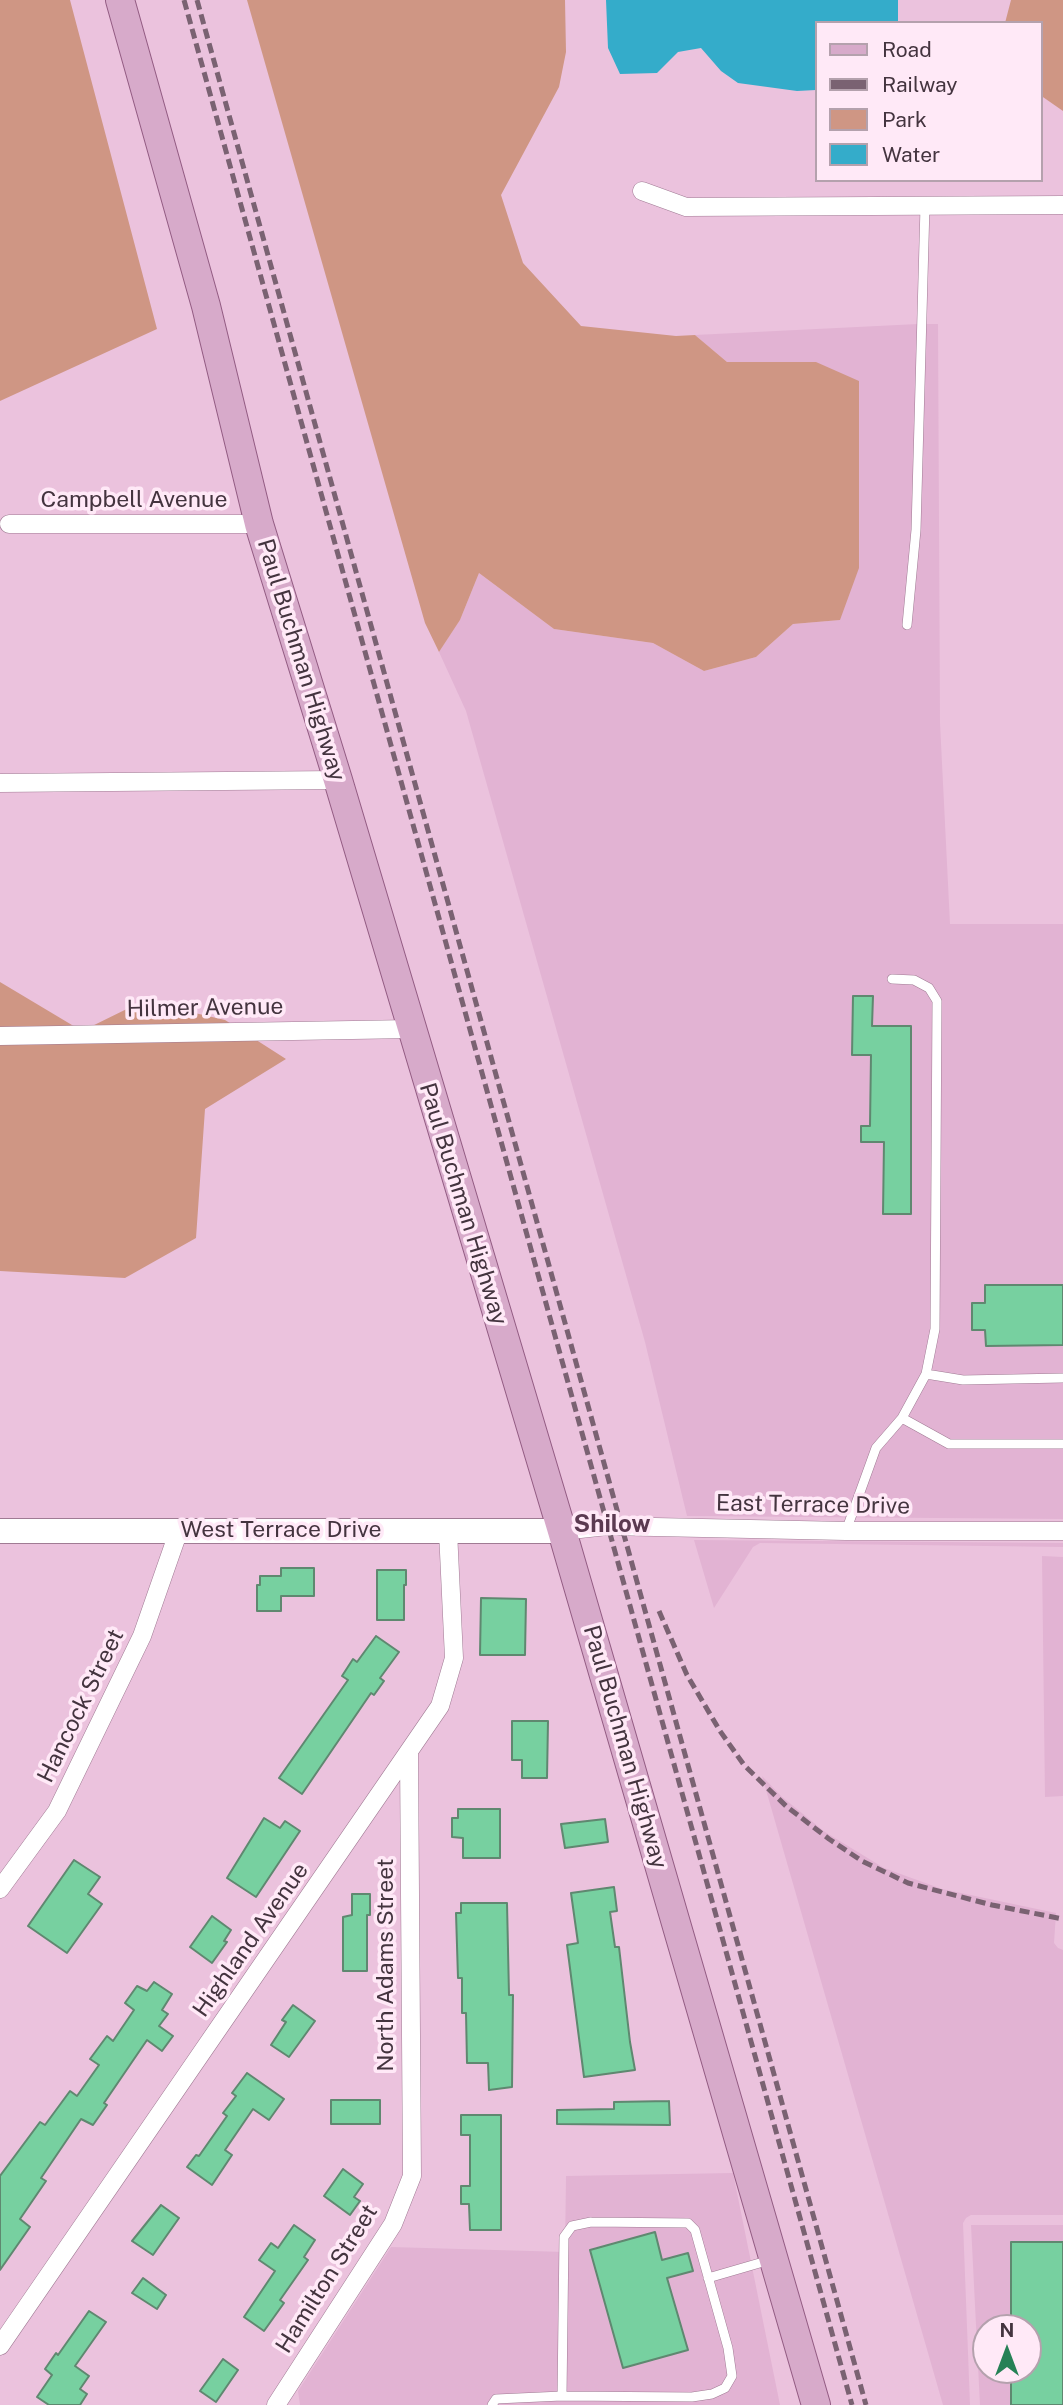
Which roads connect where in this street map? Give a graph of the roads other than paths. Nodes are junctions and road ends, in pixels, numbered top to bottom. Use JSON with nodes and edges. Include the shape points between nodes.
{"nodes":[{"id":1,"x":120,"y":0,"type":"edge"},
{"id":2,"x":642,"y":191,"type":"dead end"},
{"id":3,"x":925,"y":205,"type":"junction"},
{"id":4,"x":1063,"y":205,"type":"edge"},
{"id":5,"x":9,"y":524,"type":"dead end"},
{"id":6,"x":259,"y":524,"type":"junction"},
{"id":7,"x":907,"y":625,"type":"dead end"},
{"id":8,"x":338,"y":780,"type":"junction"},
{"id":9,"x":0,"y":783,"type":"edge"},
{"id":10,"x":892,"y":979,"type":"dead end"},
{"id":11,"x":411,"y":1029,"type":"junction"},
{"id":12,"x":0,"y":1036,"type":"edge"},
{"id":13,"x":926,"y":1374,"type":"junction"},
{"id":14,"x":1063,"y":1378,"type":"edge"},
{"id":15,"x":902,"y":1418,"type":"junction"},
{"id":16,"x":1063,"y":1444,"type":"edge"},
{"id":17,"x":179,"y":1530,"type":"junction"},
{"id":18,"x":0,"y":1531,"type":"edge"},
{"id":19,"x":448,"y":1531,"type":"junction"},
{"id":20,"x":562,"y":1531,"type":"junction"},
{"id":21,"x":846,"y":1531,"type":"junction"},
{"id":22,"x":1063,"y":1531,"type":"edge"},
{"id":23,"x":409,"y":1753,"type":"junction"},
{"id":24,"x":0,"y":1889,"type":"edge"},
{"id":25,"x":412,"y":2176,"type":"joint"},
{"id":26,"x":773,"y":2259,"type":"junction"},
{"id":27,"x":708,"y":2278,"type":"junction"},
{"id":28,"x":0,"y":2346,"type":"edge"},
{"id":29,"x":562,"y":2396,"type":"junction"},
{"id":30,"x":634,"y":2401,"type":"edge"},
{"id":31,"x":276,"y":2405,"type":"edge"},
{"id":32,"x":492,"y":2405,"type":"edge"},
{"id":33,"x":816,"y":2405,"type":"edge"}],
"edges":[{"from":1,"to":6,"type":"main road","name":"Paul Buchman Highway","via":[[206,306]]},
{"from":2,"to":3,"type":"street","via":[[686,207]]},
{"from":3,"to":4,"type":"street"},
{"from":3,"to":7,"type":"lane","via":[[916,530]]},
{"from":5,"to":6,"type":"street","name":"Campbell Avenue"},
{"from":6,"to":8,"type":"main road","name":"Paul Buchman Highway"},
{"from":8,"to":9,"type":"street"},
{"from":8,"to":11,"type":"main road","name":"Paul Buchman Highway"},
{"from":10,"to":13,"type":"lane","via":[[914,980],[929,988],[937,1001],[935,1329]]},
{"from":11,"to":12,"type":"street","name":"Hilmer Avenue"},
{"from":11,"to":20,"type":"main road","name":"Paul Buchman Highway"},
{"from":13,"to":14,"type":"lane","via":[[963,1380]]},
{"from":13,"to":15,"type":"lane"},
{"from":15,"to":16,"type":"lane","via":[[949,1444]]},
{"from":15,"to":21,"type":"lane","via":[[876,1448]]},
{"from":17,"to":18,"type":"street","name":"West Terrace Drive"},
{"from":17,"to":19,"type":"street","name":"West Terrace Drive"},
{"from":17,"to":24,"type":"street","name":"Hancock Street","via":[[142,1636],[57,1811]]},
{"from":19,"to":20,"type":"street","name":"West Terrace Drive"},
{"from":19,"to":23,"type":"street","name":"Highland Avenue","via":[[454,1658],[440,1706]]},
{"from":20,"to":21,"type":"street","name":"East Terrace Drive","via":[[607,1526]]},
{"from":20,"to":26,"type":"main road","name":"Paul Buchman Highway"},
{"from":21,"to":22,"type":"street","name":"East Terrace Drive"},
{"from":23,"to":25,"type":"street","name":"North Adams Street"},
{"from":23,"to":28,"type":"street","name":"Highland Avenue"},
{"from":25,"to":31,"type":"street","name":"Hamilton Street","via":[[393,2224]]},
{"from":26,"to":27,"type":"lane"},
{"from":26,"to":33,"type":"main road","name":"Paul Buchman Highway"},
{"from":27,"to":29,"type":"lane","via":[[695,2230],[688,2223],[591,2222],[572,2226],[564,2237]]},
{"from":27,"to":30,"type":"lane","via":[[728,2347],[732,2376],[725,2388],[692,2397]]},
{"from":29,"to":30,"type":"lane"},
{"from":29,"to":32,"type":"lane","via":[[496,2399]]}]}
